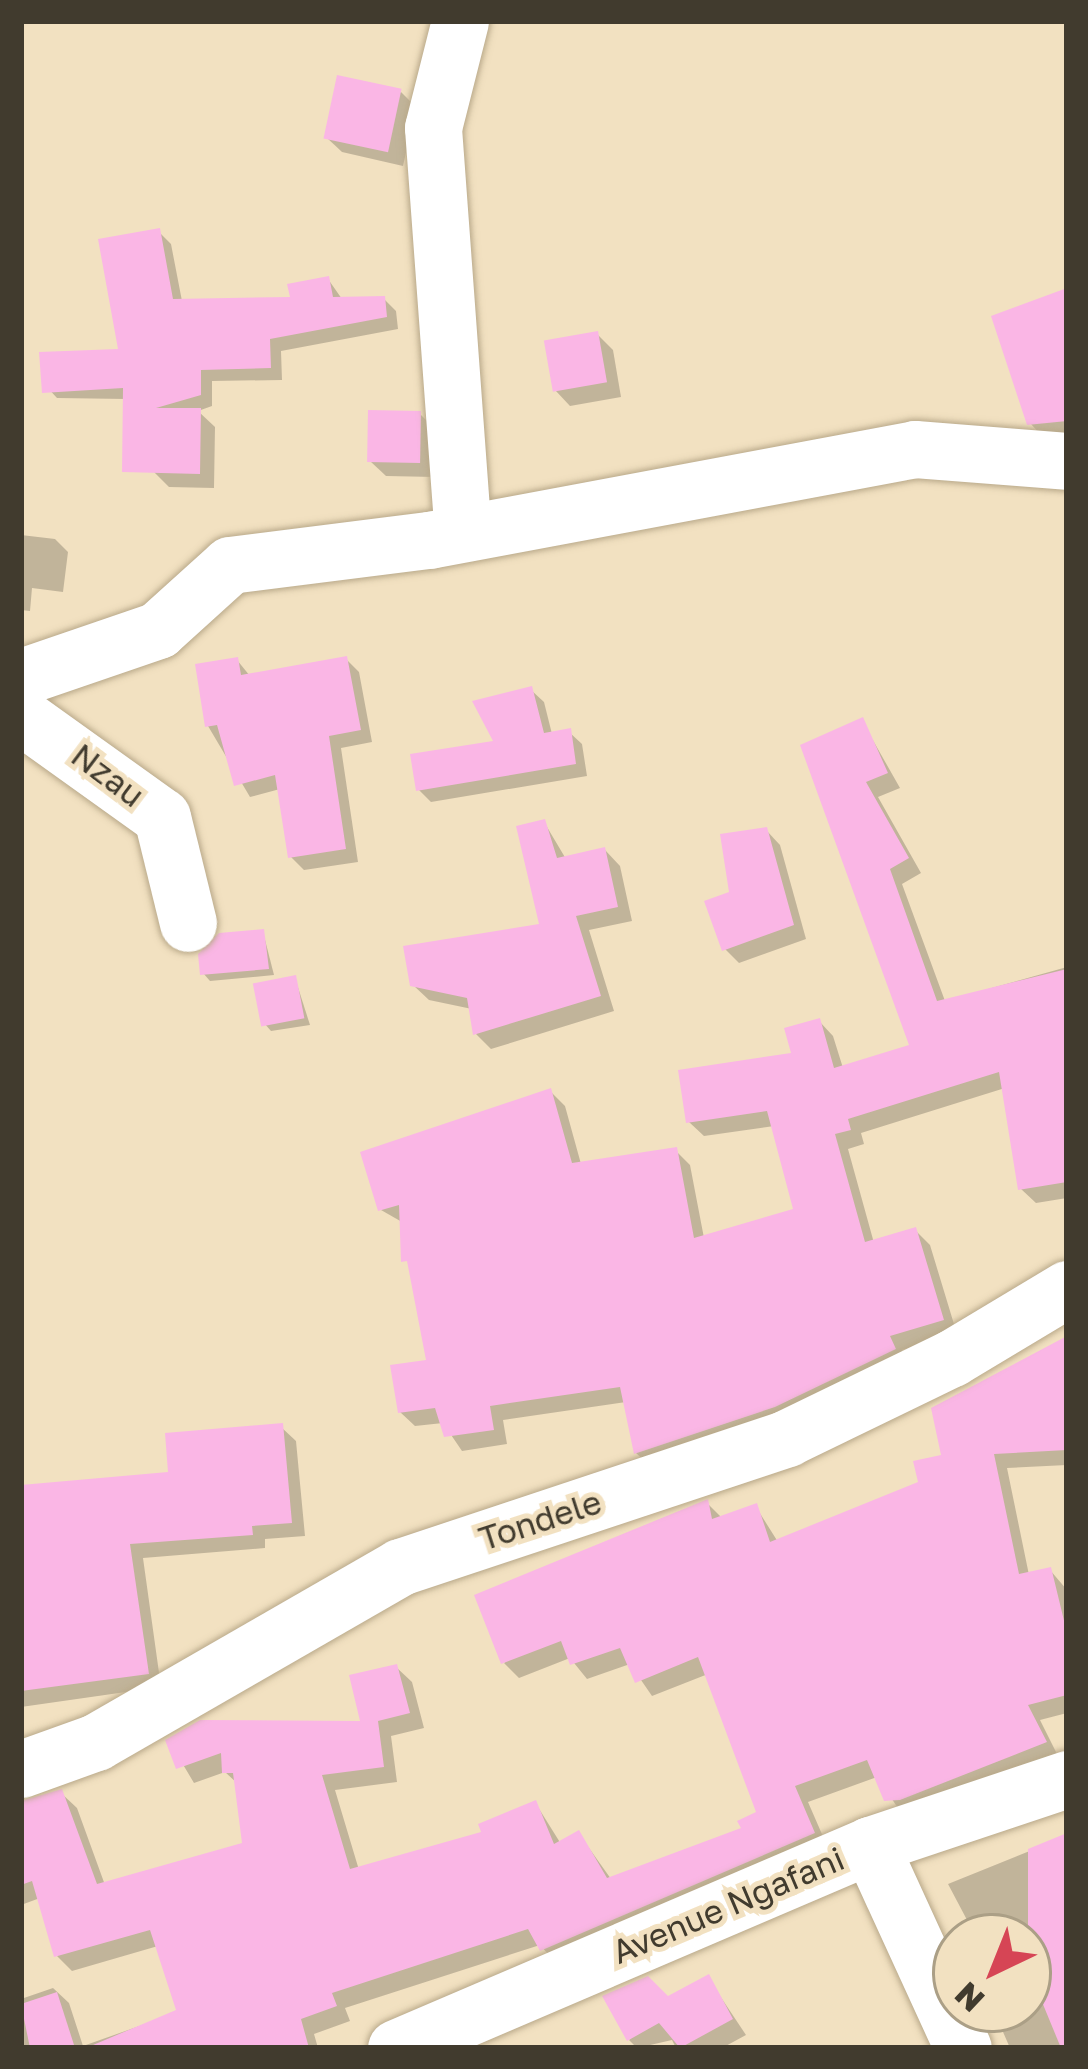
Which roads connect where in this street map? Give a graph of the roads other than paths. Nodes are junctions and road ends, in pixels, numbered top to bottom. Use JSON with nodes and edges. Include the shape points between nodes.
{"nodes":[{"id":1,"x":460,"y":21,"type":"edge"},
{"id":2,"x":1067,"y":460,"type":"edge"},
{"id":3,"x":463,"y":533,"type":"junction"},
{"id":4,"x":21,"y":677,"type":"edge"},
{"id":5,"x":21,"y":716,"type":"edge"},
{"id":6,"x":188,"y":923,"type":"dead end"},
{"id":7,"x":1067,"y":1288,"type":"edge"},
{"id":8,"x":21,"y":1769,"type":"edge"},
{"id":9,"x":1067,"y":1779,"type":"edge"},
{"id":10,"x":870,"y":1845,"type":"junction"},
{"id":11,"x":396,"y":2048,"type":"edge"},
{"id":12,"x":963,"y":2048,"type":"edge"}],
"edges":[{"from":1,"to":3,"type":"street","via":[[434,128]]},
{"from":2,"to":3,"type":"street","via":[[915,449]]},
{"from":3,"to":4,"type":"street","via":[[230,565],[158,630]]},
{"from":5,"to":6,"type":"street","name":"Nzau","via":[[162,817]]},
{"from":7,"to":8,"type":"street","name":"Tondele","via":[[952,1358],[787,1438],[400,1567],[96,1742]]},
{"from":9,"to":10,"type":"street","name":"Avenue Ngafani"},
{"from":10,"to":11,"type":"street","name":"Avenue Ngafani"},
{"from":10,"to":12,"type":"street"}]}
